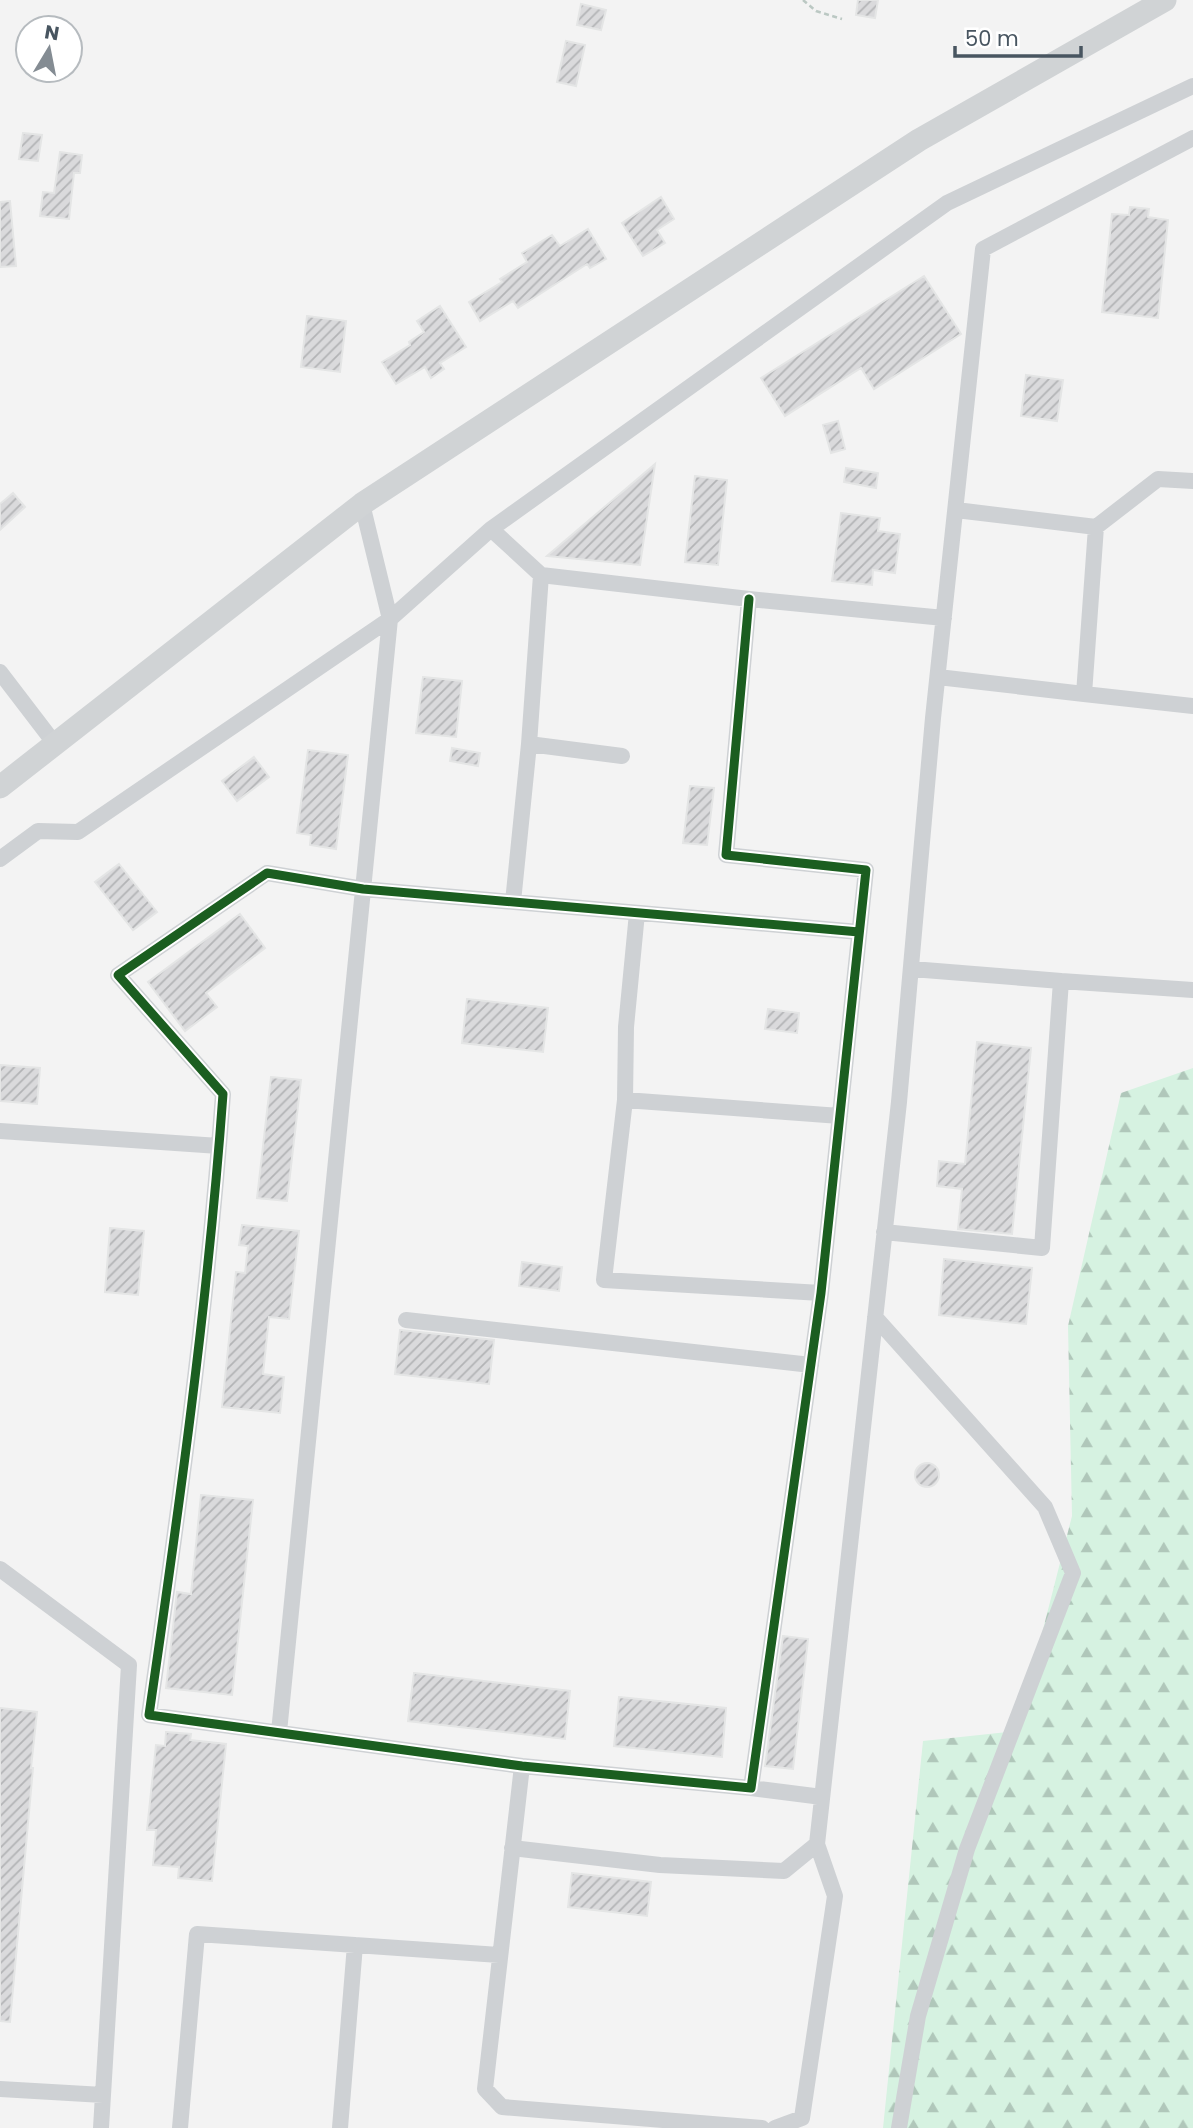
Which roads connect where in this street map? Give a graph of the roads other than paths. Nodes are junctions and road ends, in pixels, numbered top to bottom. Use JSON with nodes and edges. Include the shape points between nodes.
{"nodes":[{"id":1,"x":1165,"y":0,"type":"edge"},
{"id":2,"x":1193,"y":86,"type":"edge"},
{"id":3,"x":1193,"y":138,"type":"edge"},
{"id":4,"x":1193,"y":481,"type":"edge"},
{"id":5,"x":362,"y":505,"type":"junction"},
{"id":6,"x":956,"y":510,"type":"junction"},
{"id":7,"x":1096,"y":527,"type":"junction"},
{"id":8,"x":491,"y":529,"type":"junction"},
{"id":9,"x":541,"y":575,"type":"junction"},
{"id":10,"x":749,"y":599,"type":"junction"},
{"id":11,"x":944,"y":618,"type":"junction"},
{"id":12,"x":390,"y":619,"type":"junction"},
{"id":13,"x":0,"y":671,"type":"edge"},
{"id":14,"x":937,"y":677,"type":"junction"},
{"id":15,"x":1084,"y":694,"type":"junction"},
{"id":16,"x":1193,"y":706,"type":"edge"},
{"id":17,"x":55,"y":744,"type":"junction"},
{"id":18,"x":529,"y":744,"type":"junction"},
{"id":19,"x":622,"y":756,"type":"dead end"},
{"id":20,"x":0,"y":788,"type":"edge"},
{"id":21,"x":0,"y":859,"type":"edge"},
{"id":22,"x":363,"y":889,"type":"junction"},
{"id":23,"x":513,"y":902,"type":"junction"},
{"id":24,"x":637,"y":913,"type":"junction"},
{"id":25,"x":859,"y":932,"type":"junction"},
{"id":26,"x":912,"y":969,"type":"junction"},
{"id":27,"x":1061,"y":981,"type":"junction"},
{"id":28,"x":1193,"y":990,"type":"edge"},
{"id":29,"x":625,"y":1100,"type":"junction"},
{"id":30,"x":840,"y":1116,"type":"junction"},
{"id":31,"x":0,"y":1131,"type":"edge"},
{"id":32,"x":219,"y":1146,"type":"junction"},
{"id":33,"x":884,"y":1232,"type":"junction"},
{"id":34,"x":821,"y":1293,"type":"junction"},
{"id":35,"x":875,"y":1317,"type":"junction"},
{"id":36,"x":406,"y":1320,"type":"dead end"},
{"id":37,"x":811,"y":1365,"type":"junction"},
{"id":38,"x":0,"y":1569,"type":"edge"},
{"id":39,"x":279,"y":1732,"type":"junction"},
{"id":40,"x":522,"y":1766,"type":"junction"},
{"id":41,"x":751,"y":1788,"type":"junction"},
{"id":42,"x":822,"y":1797,"type":"junction"},
{"id":43,"x":817,"y":1844,"type":"junction"},
{"id":44,"x":512,"y":1847,"type":"junction"},
{"id":45,"x":355,"y":1945,"type":"junction"},
{"id":46,"x":499,"y":1955,"type":"junction"},
{"id":47,"x":0,"y":2089,"type":"edge"},
{"id":48,"x":103,"y":2095,"type":"junction"},
{"id":49,"x":101,"y":2128,"type":"edge"},
{"id":50,"x":180,"y":2128,"type":"edge"},
{"id":51,"x":340,"y":2128,"type":"edge"},
{"id":52,"x":762,"y":2128,"type":"edge"},
{"id":53,"x":775,"y":2128,"type":"edge"},
{"id":54,"x":899,"y":2128,"type":"edge"}],
"edges":[{"from":1,"to":5,"type":"street","via":[[919,140]]},
{"from":2,"to":8,"type":"street","via":[[947,203]]},
{"from":3,"to":6,"type":"street","via":[[983,249]]},
{"from":4,"to":7,"type":"street","via":[[1158,479]]},
{"from":5,"to":12,"type":"street"},
{"from":5,"to":17,"type":"street"},
{"from":6,"to":7,"type":"street"},
{"from":6,"to":11,"type":"street"},
{"from":7,"to":15,"type":"street"},
{"from":8,"to":9,"type":"street"},
{"from":8,"to":12,"type":"street"},
{"from":9,"to":10,"type":"street"},
{"from":9,"to":18,"type":"street"},
{"from":10,"to":11,"type":"street"},
{"from":10,"to":25,"type":"street","via":[[726,855],[866,870]]},
{"from":11,"to":14,"type":"street"},
{"from":12,"to":21,"type":"street","via":[[78,832],[37,831]]},
{"from":12,"to":22,"type":"street"},
{"from":13,"to":17,"type":"street"},
{"from":14,"to":15,"type":"street"},
{"from":14,"to":26,"type":"street"},
{"from":15,"to":16,"type":"street"},
{"from":17,"to":20,"type":"street"},
{"from":18,"to":19,"type":"street"},
{"from":18,"to":23,"type":"street"},
{"from":22,"to":23,"type":"street"},
{"from":22,"to":32,"type":"street","via":[[267,873],[118,975],[223,1094]]},
{"from":22,"to":39,"type":"street"},
{"from":23,"to":24,"type":"street"},
{"from":24,"to":25,"type":"street"},
{"from":24,"to":29,"type":"street","via":[[626,1027]]},
{"from":25,"to":30,"type":"street"},
{"from":26,"to":27,"type":"street"},
{"from":26,"to":33,"type":"street"},
{"from":27,"to":28,"type":"street"},
{"from":27,"to":33,"type":"street","via":[[1042,1248]]},
{"from":29,"to":30,"type":"street"},
{"from":29,"to":34,"type":"street","via":[[604,1280]]},
{"from":30,"to":34,"type":"street"},
{"from":31,"to":32,"type":"street"},
{"from":32,"to":39,"type":"street","via":[[181,1496],[149,1715]]},
{"from":33,"to":35,"type":"street"},
{"from":34,"to":37,"type":"street"},
{"from":35,"to":42,"type":"street"},
{"from":35,"to":54,"type":"street","via":[[1045,1507],[1073,1573],[968,1849],[918,2017]]},
{"from":36,"to":37,"type":"street"},
{"from":37,"to":41,"type":"street"},
{"from":38,"to":48,"type":"street","via":[[129,1665]]},
{"from":39,"to":40,"type":"street"},
{"from":40,"to":41,"type":"street"},
{"from":40,"to":44,"type":"street"},
{"from":41,"to":42,"type":"street"},
{"from":42,"to":43,"type":"street"},
{"from":43,"to":44,"type":"street","via":[[784,1871],[660,1865]]},
{"from":43,"to":53,"type":"street","via":[[835,1896],[810,2066],[802,2118]]},
{"from":44,"to":46,"type":"street"},
{"from":45,"to":46,"type":"street"},
{"from":45,"to":50,"type":"street","via":[[197,1934]]},
{"from":45,"to":51,"type":"street"},
{"from":46,"to":52,"type":"street","via":[[485,2089],[502,2107]]},
{"from":47,"to":48,"type":"street"},
{"from":48,"to":49,"type":"street"}]}
